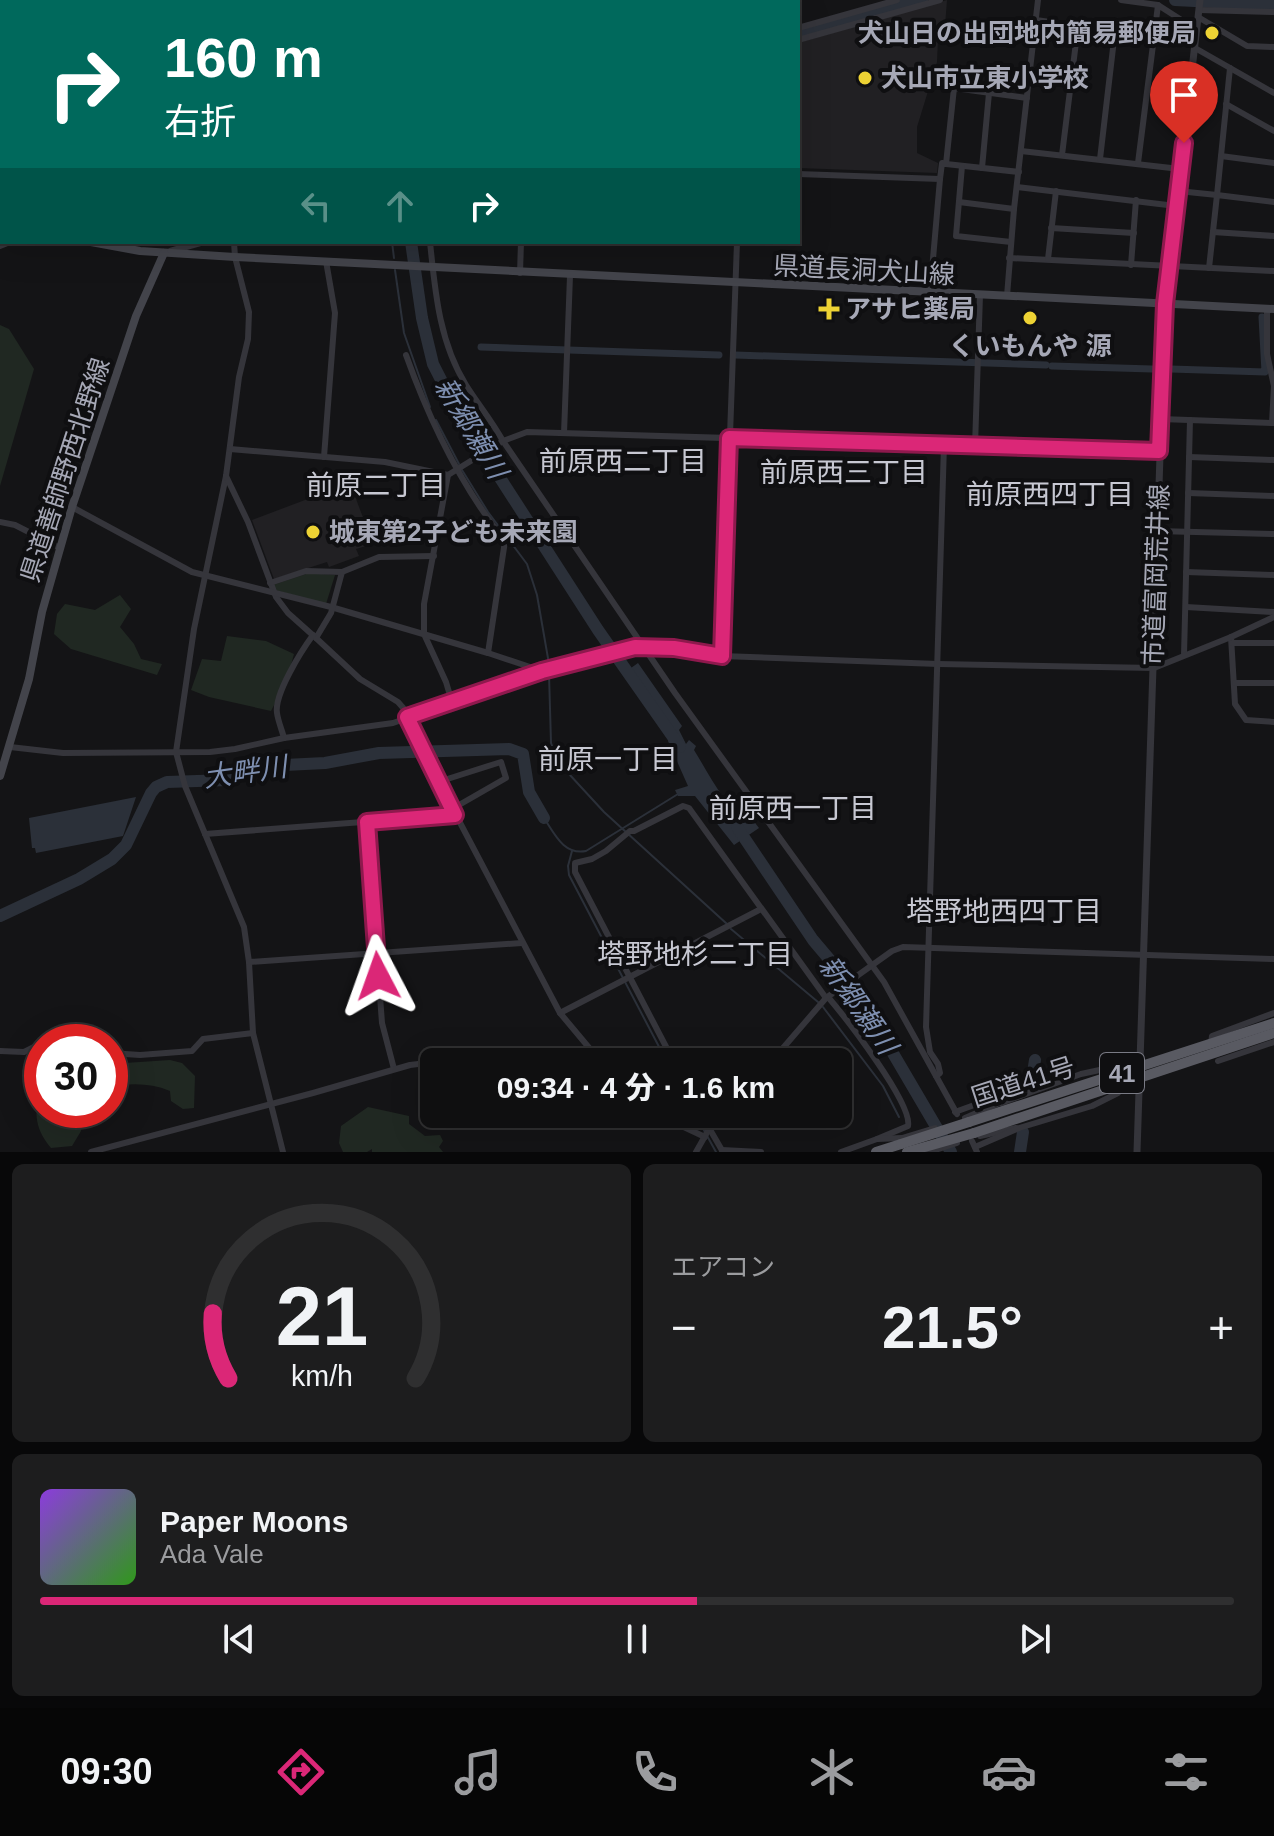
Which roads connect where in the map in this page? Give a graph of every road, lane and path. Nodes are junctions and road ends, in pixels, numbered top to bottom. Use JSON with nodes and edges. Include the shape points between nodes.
{"nodes":[{"id":1,"x":897,"y":0,"type":"edge"},
{"id":2,"x":940,"y":0,"type":"edge"},
{"id":3,"x":1038,"y":0,"type":"edge"},
{"id":4,"x":1121,"y":0,"type":"edge"},
{"id":5,"x":1158,"y":5,"type":"junction"},
{"id":6,"x":1199,"y":8,"type":"edge"},
{"id":7,"x":1274,"y":12,"type":"edge"},
{"id":8,"x":1036,"y":20,"type":"junction"},
{"id":9,"x":1078,"y":26,"type":"junction"},
{"id":10,"x":800,"y":27,"type":"edge"},
{"id":11,"x":1197,"y":30,"type":"junction"},
{"id":12,"x":1115,"y":31,"type":"junction"},
{"id":13,"x":1154,"y":37,"type":"junction"},
{"id":14,"x":800,"y":39,"type":"edge"},
{"id":15,"x":1274,"y":47,"type":"edge"},
{"id":16,"x":1195,"y":48,"type":"junction"},
{"id":17,"x":1230,"y":68,"type":"junction"},
{"id":18,"x":989,"y":93,"type":"junction"},
{"id":19,"x":1274,"y":93,"type":"edge"},
{"id":20,"x":1027,"y":98,"type":"junction"},
{"id":21,"x":1226,"y":104,"type":"junction"},
{"id":22,"x":1274,"y":131,"type":"edge"},
{"id":23,"x":1021,"y":151,"type":"junction"},
{"id":24,"x":1062,"y":155,"type":"junction"},
{"id":25,"x":1221,"y":156,"type":"junction"},
{"id":26,"x":1100,"y":159,"type":"junction"},
{"id":27,"x":1138,"y":163,"type":"junction"},
{"id":28,"x":1274,"y":163,"type":"edge"},
{"id":29,"x":946,"y":164,"type":"junction"},
{"id":30,"x":962,"y":166,"type":"junction"},
{"id":31,"x":982,"y":168,"type":"junction"},
{"id":32,"x":1180,"y":169,"type":"junction"},
{"id":33,"x":1019,"y":172,"type":"junction"},
{"id":34,"x":800,"y":174,"type":"edge"},
{"id":35,"x":940,"y":179,"type":"junction"},
{"id":36,"x":1017,"y":187,"type":"junction"},
{"id":37,"x":1056,"y":191,"type":"junction"},
{"id":38,"x":1178,"y":191,"type":"junction"},
{"id":39,"x":1217,"y":195,"type":"junction"},
{"id":40,"x":1136,"y":200,"type":"junction"},
{"id":41,"x":959,"y":202,"type":"junction"},
{"id":42,"x":1274,"y":202,"type":"edge"},
{"id":43,"x":1176,"y":206,"type":"junction"},
{"id":44,"x":1014,"y":209,"type":"junction"},
{"id":45,"x":1051,"y":228,"type":"junction"},
{"id":46,"x":1213,"y":232,"type":"junction"},
{"id":47,"x":1134,"y":233,"type":"junction"},
{"id":48,"x":1274,"y":236,"type":"edge"},
{"id":49,"x":1011,"y":242,"type":"junction"},
{"id":50,"x":104,"y":244,"type":"edge"},
{"id":51,"x":196,"y":244,"type":"edge"},
{"id":52,"x":234,"y":244,"type":"edge"},
{"id":53,"x":430,"y":244,"type":"edge"},
{"id":54,"x":521,"y":244,"type":"edge"},
{"id":55,"x":737,"y":244,"type":"edge"},
{"id":56,"x":164,"y":253,"type":"junction"},
{"id":57,"x":235,"y":257,"type":"junction"},
{"id":58,"x":1009,"y":258,"type":"junction"},
{"id":59,"x":1048,"y":259,"type":"junction"},
{"id":60,"x":326,"y":261,"type":"junction"},
{"id":61,"x":1131,"y":265,"type":"junction"},
{"id":62,"x":433,"y":267,"type":"junction"},
{"id":63,"x":1169,"y":267,"type":"junction"},
{"id":64,"x":1209,"y":268,"type":"junction"},
{"id":65,"x":1274,"y":271,"type":"edge"},
{"id":66,"x":520,"y":273,"type":"junction"},
{"id":67,"x":570,"y":276,"type":"junction"},
{"id":68,"x":735,"y":283,"type":"junction"},
{"id":69,"x":930,"y":293,"type":"junction"},
{"id":70,"x":980,"y":295,"type":"junction"},
{"id":71,"x":1007,"y":296,"type":"junction"},
{"id":72,"x":1165,"y":304,"type":"junction"},
{"id":73,"x":1271,"y":309,"type":"edge"},
{"id":74,"x":1271,"y":345,"type":"edge"},
{"id":75,"x":406,"y":355,"type":"dead end"},
{"id":76,"x":1161,"y":419,"type":"junction"},
{"id":77,"x":1190,"y":420,"type":"junction"},
{"id":78,"x":1273,"y":423,"type":"edge"},
{"id":79,"x":564,"y":433,"type":"junction"},
{"id":80,"x":729,"y":438,"type":"junction"},
{"id":81,"x":503,"y":441,"type":"junction"},
{"id":82,"x":944,"y":445,"type":"junction"},
{"id":83,"x":975,"y":446,"type":"junction"},
{"id":84,"x":230,"y":449,"type":"junction"},
{"id":85,"x":1159,"y":451,"type":"junction"},
{"id":86,"x":324,"y":457,"type":"junction"},
{"id":87,"x":1189,"y":457,"type":"junction"},
{"id":88,"x":1274,"y":460,"type":"edge"},
{"id":89,"x":456,"y":470,"type":"junction"},
{"id":90,"x":448,"y":475,"type":"junction"},
{"id":91,"x":226,"y":476,"type":"junction"},
{"id":92,"x":1188,"y":493,"type":"junction"},
{"id":93,"x":1274,"y":496,"type":"edge"},
{"id":94,"x":72,"y":507,"type":"junction"},
{"id":95,"x":0,"y":522,"type":"edge"},
{"id":96,"x":1157,"y":531,"type":"junction"},
{"id":97,"x":1187,"y":532,"type":"junction"},
{"id":98,"x":1274,"y":534,"type":"edge"},
{"id":99,"x":60,"y":548,"type":"junction"},
{"id":100,"x":434,"y":556,"type":"junction"},
{"id":101,"x":342,"y":572,"type":"junction"},
{"id":102,"x":1186,"y":572,"type":"junction"},
{"id":103,"x":205,"y":575,"type":"junction"},
{"id":104,"x":1274,"y":575,"type":"edge"},
{"id":105,"x":270,"y":583,"type":"junction"},
{"id":106,"x":274,"y":591,"type":"junction"},
{"id":107,"x":331,"y":607,"type":"junction"},
{"id":108,"x":1186,"y":607,"type":"junction"},
{"id":109,"x":1274,"y":614,"type":"edge"},
{"id":110,"x":424,"y":634,"type":"junction"},
{"id":111,"x":315,"y":637,"type":"junction"},
{"id":112,"x":1232,"y":640,"type":"junction"},
{"id":113,"x":1274,"y":643,"type":"edge"},
{"id":114,"x":644,"y":646,"type":"junction"},
{"id":115,"x":488,"y":653,"type":"junction"},
{"id":116,"x":1184,"y":655,"type":"junction"},
{"id":117,"x":722,"y":656,"type":"junction"},
{"id":118,"x":938,"y":664,"type":"junction"},
{"id":119,"x":1154,"y":668,"type":"junction"},
{"id":120,"x":542,"y":671,"type":"junction"},
{"id":121,"x":1235,"y":683,"type":"junction"},
{"id":122,"x":1274,"y":683,"type":"edge"},
{"id":123,"x":452,"y":702,"type":"junction"},
{"id":124,"x":407,"y":717,"type":"junction"},
{"id":125,"x":1274,"y":722,"type":"edge"},
{"id":126,"x":284,"y":738,"type":"junction"},
{"id":127,"x":10,"y":747,"type":"junction"},
{"id":128,"x":176,"y":752,"type":"junction"},
{"id":129,"x":2,"y":761,"type":"edge"},
{"id":130,"x":0,"y":776,"type":"edge"},
{"id":131,"x":438,"y":782,"type":"junction"},
{"id":132,"x":454,"y":812,"type":"junction"},
{"id":133,"x":367,"y":822,"type":"junction"},
{"id":134,"x":205,"y":834,"type":"junction"},
{"id":135,"x":761,"y":909,"type":"junction"},
{"id":136,"x":522,"y":943,"type":"junction"},
{"id":137,"x":928,"y":948,"type":"junction"},
{"id":138,"x":376,"y":953,"type":"junction"},
{"id":139,"x":1143,"y":955,"type":"junction"},
{"id":140,"x":1274,"y":959,"type":"edge"},
{"id":141,"x":249,"y":962,"type":"junction"},
{"id":142,"x":872,"y":966,"type":"junction"},
{"id":143,"x":629,"y":977,"type":"junction"},
{"id":144,"x":826,"y":999,"type":"junction"},
{"id":145,"x":560,"y":1013,"type":"junction"},
{"id":146,"x":1274,"y":1013,"type":"edge"},
{"id":147,"x":1274,"y":1023,"type":"edge"},
{"id":148,"x":253,"y":1033,"type":"junction"},
{"id":149,"x":1274,"y":1033,"type":"edge"},
{"id":150,"x":1274,"y":1042,"type":"edge"},
{"id":151,"x":1211,"y":1043,"type":"junction"},
{"id":152,"x":589,"y":1048,"type":"edge"},
{"id":153,"x":667,"y":1048,"type":"edge"},
{"id":154,"x":783,"y":1048,"type":"edge"},
{"id":155,"x":0,"y":1051,"type":"edge"},
{"id":156,"x":24,"y":1052,"type":"edge"},
{"id":157,"x":128,"y":1054,"type":"edge"},
{"id":158,"x":1218,"y":1061,"type":"dead end"},
{"id":159,"x":420,"y":1065,"type":"edge"},
{"id":160,"x":1109,"y":1068,"type":"dead end"},
{"id":161,"x":394,"y":1069,"type":"junction"},
{"id":162,"x":1140,"y":1072,"type":"junction"},
{"id":163,"x":936,"y":1076,"type":"junction"},
{"id":164,"x":1118,"y":1093,"type":"dead end"},
{"id":165,"x":1001,"y":1103,"type":"junction"},
{"id":166,"x":271,"y":1104,"type":"junction"},
{"id":167,"x":686,"y":1128,"type":"edge"},
{"id":168,"x":709,"y":1129,"type":"joint"},
{"id":169,"x":973,"y":1136,"type":"edge"},
{"id":170,"x":705,"y":1137,"type":"junction"},
{"id":171,"x":877,"y":1139,"type":"junction"},
{"id":172,"x":903,"y":1145,"type":"edge"},
{"id":173,"x":722,"y":1151,"type":"edge"},
{"id":174,"x":91,"y":1152,"type":"edge"},
{"id":175,"x":283,"y":1152,"type":"edge"},
{"id":176,"x":696,"y":1152,"type":"edge"},
{"id":177,"x":761,"y":1152,"type":"edge"},
{"id":178,"x":841,"y":1152,"type":"edge"},
{"id":179,"x":876,"y":1152,"type":"edge"},
{"id":180,"x":929,"y":1152,"type":"edge"},
{"id":181,"x":1137,"y":1152,"type":"edge"}],
"edges":[{"from":1,"to":10,"type":"street"},
{"from":2,"to":14,"type":"street"},
{"from":3,"to":8,"type":"street"},
{"from":4,"to":5,"type":"street"},
{"from":5,"to":11,"type":"street"},
{"from":5,"to":13,"type":"street"},
{"from":6,"to":7,"type":"street"},
{"from":6,"to":11,"type":"street","name":"市道富岡荒井線"},
{"from":6,"to":15,"type":"street","via":[[1241,44]]},
{"from":8,"to":9,"type":"street"},
{"from":8,"to":20,"type":"street"},
{"from":9,"to":12,"type":"street"},
{"from":9,"to":24,"type":"street"},
{"from":11,"to":16,"type":"street","name":"市道富岡荒井線"},
{"from":12,"to":13,"type":"street"},
{"from":12,"to":26,"type":"street"},
{"from":13,"to":27,"type":"street"},
{"from":16,"to":17,"type":"street"},
{"from":16,"to":32,"type":"street","name":"市道富岡荒井線"},
{"from":17,"to":19,"type":"street"},
{"from":17,"to":21,"type":"street"},
{"from":18,"to":20,"type":"street"},
{"from":18,"to":29,"type":"street","via":[[954,88]]},
{"from":18,"to":31,"type":"street"},
{"from":20,"to":23,"type":"street"},
{"from":21,"to":22,"type":"street"},
{"from":21,"to":25,"type":"street"},
{"from":23,"to":24,"type":"street"},
{"from":23,"to":33,"type":"street"},
{"from":24,"to":26,"type":"street"},
{"from":25,"to":28,"type":"street"},
{"from":25,"to":39,"type":"street"},
{"from":26,"to":27,"type":"street"},
{"from":27,"to":32,"type":"street"},
{"from":29,"to":30,"type":"street"},
{"from":29,"to":35,"type":"street","via":[[942,163]]},
{"from":30,"to":31,"type":"street"},
{"from":30,"to":41,"type":"street"},
{"from":31,"to":33,"type":"street"},
{"from":32,"to":38,"type":"street","name":"市道富岡荒井線"},
{"from":33,"to":36,"type":"street"},
{"from":34,"to":35,"type":"street"},
{"from":35,"to":69,"type":"street"},
{"from":36,"to":37,"type":"street"},
{"from":36,"to":44,"type":"street"},
{"from":37,"to":40,"type":"street"},
{"from":37,"to":45,"type":"street"},
{"from":38,"to":39,"type":"street"},
{"from":38,"to":43,"type":"street","name":"市道富岡荒井線"},
{"from":39,"to":42,"type":"street"},
{"from":39,"to":46,"type":"street"},
{"from":40,"to":43,"type":"street"},
{"from":40,"to":47,"type":"street"},
{"from":41,"to":44,"type":"street"},
{"from":41,"to":49,"type":"street","via":[[956,236]]},
{"from":43,"to":63,"type":"street","name":"市道富岡荒井線"},
{"from":44,"to":49,"type":"street"},
{"from":45,"to":47,"type":"street"},
{"from":45,"to":59,"type":"street"},
{"from":46,"to":48,"type":"street"},
{"from":46,"to":64,"type":"street"},
{"from":47,"to":61,"type":"street"},
{"from":49,"to":58,"type":"street"},
{"from":50,"to":56,"type":"main road"},
{"from":51,"to":56,"type":"street"},
{"from":52,"to":57,"type":"street"},
{"from":53,"to":62,"type":"street"},
{"from":54,"to":66,"type":"street"},
{"from":55,"to":68,"type":"street"},
{"from":56,"to":57,"type":"main road","name":"県道長洞犬山線"},
{"from":56,"to":94,"type":"main road","name":"県道善師野西北野線","via":[[123,350]]},
{"from":57,"to":60,"type":"main road","name":"県道長洞犬山線"},
{"from":57,"to":84,"type":"street","via":[[250,320]]},
{"from":58,"to":59,"type":"street"},
{"from":58,"to":71,"type":"street"},
{"from":59,"to":61,"type":"street"},
{"from":60,"to":62,"type":"main road","name":"県道長洞犬山線"},
{"from":60,"to":86,"type":"street","via":[[335,313]]},
{"from":61,"to":63,"type":"street"},
{"from":62,"to":66,"type":"main road","name":"県道長洞犬山線"},
{"from":62,"to":81,"type":"street","via":[[452,356]]},
{"from":63,"to":64,"type":"street"},
{"from":63,"to":72,"type":"street","name":"市道富岡荒井線"},
{"from":64,"to":65,"type":"street"},
{"from":66,"to":67,"type":"main road","name":"県道長洞犬山線"},
{"from":67,"to":68,"type":"main road","name":"県道長洞犬山線"},
{"from":67,"to":79,"type":"street"},
{"from":68,"to":69,"type":"main road","name":"県道長洞犬山線"},
{"from":68,"to":80,"type":"street"},
{"from":69,"to":70,"type":"main road","name":"県道長洞犬山線"},
{"from":70,"to":71,"type":"main road","name":"県道長洞犬山線"},
{"from":70,"to":83,"type":"street"},
{"from":71,"to":72,"type":"main road","name":"県道長洞犬山線"},
{"from":72,"to":73,"type":"main road","name":"県道長洞犬山線"},
{"from":72,"to":76,"type":"street","name":"市道富岡荒井線"},
{"from":73,"to":74,"type":"street"},
{"from":74,"to":78,"type":"street"},
{"from":75,"to":89,"type":"street"},
{"from":76,"to":77,"type":"street"},
{"from":76,"to":85,"type":"street","name":"市道富岡荒井線"},
{"from":77,"to":78,"type":"street"},
{"from":77,"to":87,"type":"street"},
{"from":79,"to":80,"type":"street"},
{"from":79,"to":81,"type":"street","via":[[527,432]]},
{"from":80,"to":82,"type":"street"},
{"from":80,"to":117,"type":"street"},
{"from":81,"to":89,"type":"street"},
{"from":81,"to":114,"type":"street"},
{"from":82,"to":83,"type":"street"},
{"from":82,"to":118,"type":"street"},
{"from":83,"to":85,"type":"street"},
{"from":84,"to":86,"type":"street"},
{"from":84,"to":91,"type":"street"},
{"from":85,"to":96,"type":"street","name":"市道富岡荒井線"},
{"from":86,"to":90,"type":"street"},
{"from":87,"to":88,"type":"street"},
{"from":87,"to":92,"type":"street"},
{"from":89,"to":90,"type":"street"},
{"from":89,"to":115,"type":"street","via":[[505,541]]},
{"from":90,"to":100,"type":"street"},
{"from":91,"to":103,"type":"street"},
{"from":91,"to":105,"type":"street"},
{"from":92,"to":93,"type":"street"},
{"from":92,"to":97,"type":"street"},
{"from":94,"to":99,"type":"main road","name":"県道善師野西北野線"},
{"from":94,"to":103,"type":"street","via":[[175,565]]},
{"from":95,"to":99,"type":"street"},
{"from":96,"to":97,"type":"street"},
{"from":96,"to":119,"type":"street","name":"市道富岡荒井線"},
{"from":97,"to":98,"type":"street"},
{"from":97,"to":102,"type":"street"},
{"from":99,"to":127,"type":"main road","name":"県道善師野西北野線"},
{"from":100,"to":101,"type":"street","via":[[379,557]]},
{"from":100,"to":110,"type":"street"},
{"from":101,"to":105,"type":"street","via":[[306,571]]},
{"from":101,"to":107,"type":"street"},
{"from":102,"to":104,"type":"street"},
{"from":102,"to":108,"type":"street"},
{"from":103,"to":106,"type":"street"},
{"from":103,"to":128,"type":"street"},
{"from":105,"to":106,"type":"street"},
{"from":106,"to":107,"type":"street"},
{"from":106,"to":111,"type":"street","via":[[288,613]]},
{"from":107,"to":110,"type":"street"},
{"from":107,"to":111,"type":"street"},
{"from":108,"to":109,"type":"street"},
{"from":108,"to":116,"type":"street"},
{"from":109,"to":112,"type":"street"},
{"from":110,"to":115,"type":"street"},
{"from":110,"to":123,"type":"street"},
{"from":111,"to":124,"type":"street","via":[[360,679],[401,705]]},
{"from":111,"to":126,"type":"street","via":[[301,651],[279,698],[276,710]]},
{"from":112,"to":113,"type":"street"},
{"from":112,"to":116,"type":"street"},
{"from":112,"to":121,"type":"street"},
{"from":114,"to":117,"type":"street"},
{"from":114,"to":120,"type":"street"},
{"from":114,"to":142,"type":"street"},
{"from":115,"to":120,"type":"street"},
{"from":116,"to":119,"type":"street"},
{"from":117,"to":118,"type":"street"},
{"from":118,"to":119,"type":"street"},
{"from":118,"to":137,"type":"street"},
{"from":119,"to":139,"type":"street","name":"市道富岡荒井線"},
{"from":120,"to":123,"type":"street"},
{"from":121,"to":122,"type":"street"},
{"from":121,"to":125,"type":"street","via":[[1235,704],[1246,720]]},
{"from":123,"to":124,"type":"street"},
{"from":124,"to":126,"type":"street"},
{"from":124,"to":131,"type":"street"},
{"from":126,"to":128,"type":"street","via":[[235,749]]},
{"from":127,"to":128,"type":"street","via":[[63,753]]},
{"from":127,"to":129,"type":"main road","name":"県道善師野西北野線"},
{"from":128,"to":134,"type":"street"},
{"from":129,"to":130,"type":"main road","name":"県道善師野西北野線"},
{"from":131,"to":132,"type":"street"},
{"from":131,"to":132,"type":"street","via":[[501,762],[506,778]]},
{"from":132,"to":133,"type":"street"},
{"from":132,"to":136,"type":"street"},
{"from":133,"to":134,"type":"street"},
{"from":133,"to":138,"type":"street"},
{"from":134,"to":141,"type":"street","via":[[238,908]]},
{"from":135,"to":143,"type":"street"},
{"from":135,"to":143,"type":"street","via":[[689,808],[683,806],[627,833],[592,859],[577,861],[575,872]]},
{"from":135,"to":144,"type":"street"},
{"from":136,"to":138,"type":"street"},
{"from":136,"to":145,"type":"street"},
{"from":137,"to":139,"type":"street"},
{"from":137,"to":142,"type":"street","via":[[903,947]]},
{"from":137,"to":163,"type":"street","via":[[926,1027],[940,1073]]},
{"from":138,"to":141,"type":"street"},
{"from":138,"to":161,"type":"street","via":[[382,1023]]},
{"from":139,"to":140,"type":"street"},
{"from":139,"to":162,"type":"street","name":"市道富岡荒井線"},
{"from":141,"to":148,"type":"street"},
{"from":142,"to":144,"type":"street"},
{"from":142,"to":163,"type":"street"},
{"from":143,"to":145,"type":"street"},
{"from":143,"to":153,"type":"street"},
{"from":144,"to":154,"type":"street"},
{"from":144,"to":171,"type":"street","via":[[846,1018],[907,1113],[908,1126]]},
{"from":145,"to":152,"type":"street"},
{"from":146,"to":151,"type":"street","via":[[1222,1031]]},
{"from":147,"to":151,"type":"highway","name":"国道41号","number":"41"},
{"from":148,"to":157,"type":"street","via":[[203,1039],[192,1051]]},
{"from":148,"to":166,"type":"street"},
{"from":149,"to":162,"type":"highway","name":"国道41号","number":"41"},
{"from":150,"to":158,"type":"street"},
{"from":151,"to":162,"type":"highway","name":"国道41号","number":"41"},
{"from":155,"to":156,"type":"street"},
{"from":159,"to":161,"type":"street"},
{"from":160,"to":165,"type":"street"},
{"from":161,"to":166,"type":"street"},
{"from":162,"to":169,"type":"highway","name":"国道41号","number":"41"},
{"from":162,"to":181,"type":"street","name":"市道富岡荒井線"},
{"from":163,"to":165,"type":"street","via":[[956,1113],[977,1104]]},
{"from":164,"to":169,"type":"street","via":[[1078,1111]]},
{"from":165,"to":169,"type":"street"},
{"from":166,"to":174,"type":"street"},
{"from":166,"to":175,"type":"street"},
{"from":167,"to":170,"type":"street"},
{"from":168,"to":170,"type":"street"},
{"from":168,"to":173,"type":"street"},
{"from":169,"to":172,"type":"highway","name":"国道41号","number":"41","bridge":true},
{"from":169,"to":172,"type":"street","bridge":true},
{"from":169,"to":180,"type":"street","bridge":true},
{"from":170,"to":176,"type":"street"},
{"from":171,"to":172,"type":"street"},
{"from":171,"to":178,"type":"street"},
{"from":172,"to":179,"type":"highway","name":"国道41号","number":"41"},
{"from":173,"to":177,"type":"street"}]}
